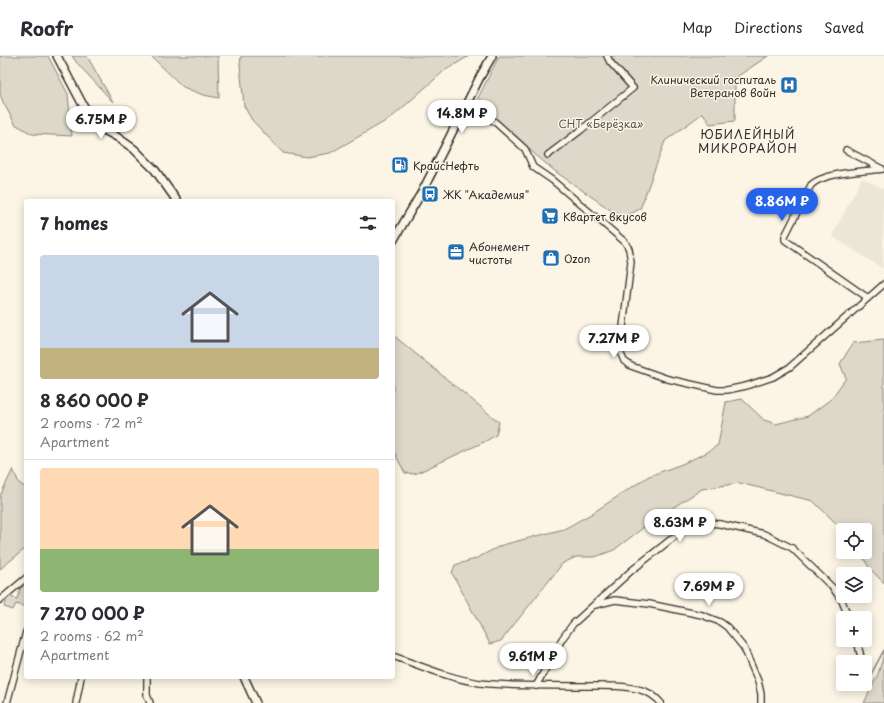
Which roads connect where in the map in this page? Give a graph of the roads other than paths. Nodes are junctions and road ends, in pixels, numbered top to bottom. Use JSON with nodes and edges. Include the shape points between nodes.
{"nodes":[{"id":1,"x":57,"y":56,"type":"edge"},
{"id":2,"x":492,"y":56,"type":"edge"},
{"id":3,"x":607,"y":56,"type":"edge"},
{"id":4,"x":467,"y":102,"type":"junction"},
{"id":5,"x":846,"y":150,"type":"dead end"},
{"id":6,"x":548,"y":155,"type":"dead end"},
{"id":7,"x":883,"y":170,"type":"edge"},
{"id":8,"x":176,"y":199,"type":"edge"},
{"id":9,"x":395,"y":238,"type":"edge"},
{"id":10,"x":884,"y":284,"type":"edge"},
{"id":11,"x":868,"y":298,"type":"junction"},
{"id":12,"x":24,"y":580,"type":"edge"},
{"id":13,"x":0,"y":600,"type":"edge"},
{"id":14,"x":594,"y":606,"type":"junction"},
{"id":15,"x":846,"y":611,"type":"edge"},
{"id":16,"x":24,"y":639,"type":"edge"},
{"id":17,"x":395,"y":657,"type":"edge"},
{"id":18,"x":81,"y":679,"type":"edge"},
{"id":19,"x":147,"y":679,"type":"edge"},
{"id":20,"x":245,"y":679,"type":"edge"},
{"id":21,"x":536,"y":686,"type":"junction"},
{"id":22,"x":7,"y":703,"type":"edge"},
{"id":23,"x":76,"y":703,"type":"edge"},
{"id":24,"x":150,"y":703,"type":"edge"},
{"id":25,"x":256,"y":703,"type":"edge"},
{"id":26,"x":661,"y":703,"type":"edge"},
{"id":27,"x":761,"y":703,"type":"edge"}],
"edges":[{"from":1,"to":8,"type":"street","via":[[92,118],[104,130],[134,149],[155,170]]},
{"from":2,"to":4,"type":"street"},
{"from":3,"to":6,"type":"street","via":[[633,88]]},
{"from":4,"to":9,"type":"street"},
{"from":4,"to":11,"type":"street","via":[[526,149],[533,167],[625,242],[631,262],[621,354],[624,361],[631,366],[668,379],[718,390],[746,386],[773,377],[790,367]]},
{"from":5,"to":7,"type":"street"},
{"from":7,"to":11,"type":"street","via":[[828,176],[817,180],[811,185],[785,236],[785,240]]},
{"from":10,"to":11,"type":"street"},
{"from":12,"to":13,"type":"street"},
{"from":14,"to":15,"type":"street","via":[[631,571],[684,529],[693,524],[706,522],[764,534],[792,548],[833,588]]},
{"from":14,"to":21,"type":"street","via":[[573,624],[562,639]]},
{"from":14,"to":27,"type":"street","via":[[614,600],[649,604],[702,615],[720,622],[744,648],[758,681]]},
{"from":16,"to":22,"type":"street"},
{"from":17,"to":21,"type":"street","via":[[480,683]]},
{"from":18,"to":23,"type":"street"},
{"from":19,"to":24,"type":"street"},
{"from":20,"to":25,"type":"street"},
{"from":21,"to":26,"type":"street","via":[[611,686],[641,690],[654,696]]}]}
